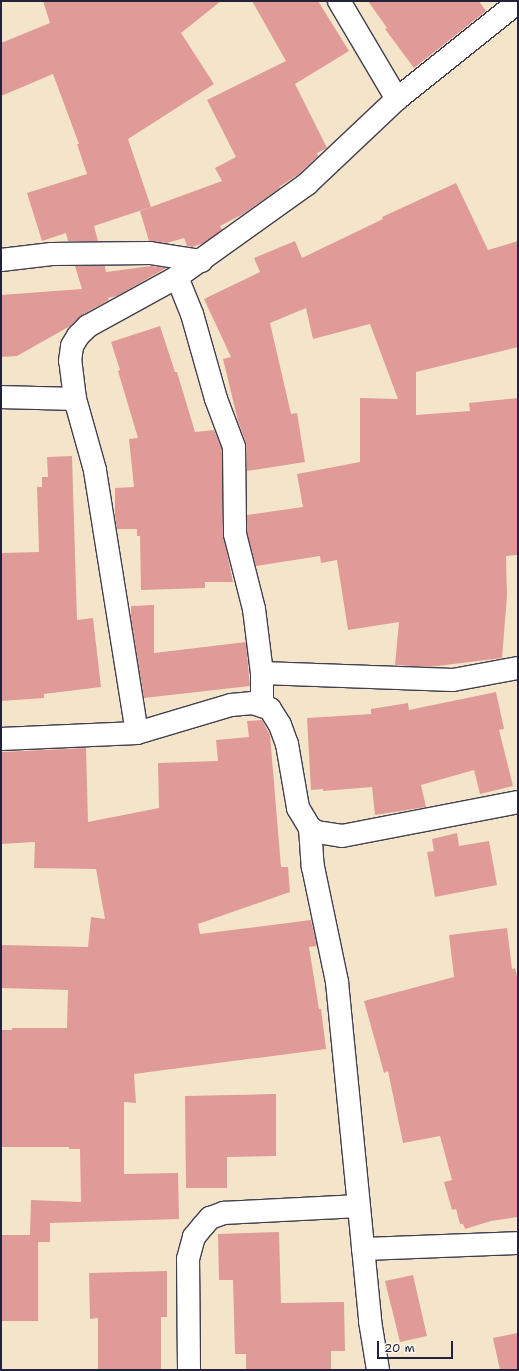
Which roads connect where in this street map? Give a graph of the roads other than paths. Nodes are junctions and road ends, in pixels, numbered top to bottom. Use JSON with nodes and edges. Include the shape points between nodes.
{"nodes":[{"id":1,"x":339,"y":1,"type":"edge"},
{"id":2,"x":518,"y":2,"type":"edge"},
{"id":3,"x":397,"y":99,"type":"junction"},
{"id":4,"x":1,"y":260,"type":"edge"},
{"id":5,"x":201,"y":261,"type":"junction"},
{"id":6,"x":177,"y":277,"type":"junction"},
{"id":7,"x":1,"y":398,"type":"edge"},
{"id":8,"x":75,"y":400,"type":"junction"},
{"id":9,"x":518,"y":668,"type":"edge"},
{"id":10,"x":262,"y":673,"type":"junction"},
{"id":11,"x":262,"y":705,"type":"junction"},
{"id":12,"x":136,"y":733,"type":"junction"},
{"id":13,"x":1,"y":739,"type":"edge"},
{"id":14,"x":517,"y":807,"type":"edge"},
{"id":15,"x":310,"y":828,"type":"junction"},
{"id":16,"x":358,"y":1206,"type":"junction"},
{"id":17,"x":518,"y":1243,"type":"edge"},
{"id":18,"x":363,"y":1249,"type":"junction"},
{"id":19,"x":189,"y":1370,"type":"edge"},
{"id":20,"x":378,"y":1370,"type":"edge"}],
"edges":[{"from":1,"to":3,"type":"street"},
{"from":2,"to":3,"type":"street"},
{"from":3,"to":5,"type":"street","via":[[307,184]]},
{"from":4,"to":5,"type":"street","via":[[52,254],[150,253]]},
{"from":5,"to":6,"type":"street"},
{"from":6,"to":8,"type":"street","via":[[88,326],[78,336],[72,346],[70,361]]},
{"from":6,"to":10,"type":"street","via":[[192,314],[216,399],[234,447],[235,534],[254,609]]},
{"from":7,"to":8,"type":"street"},
{"from":8,"to":12,"type":"street","via":[[95,470]]},
{"from":9,"to":10,"type":"street","via":[[453,680]]},
{"from":10,"to":11,"type":"street"},
{"from":11,"to":12,"type":"street","via":[[231,705]]},
{"from":11,"to":15,"type":"street","via":[[270,709],[280,725],[298,808]]},
{"from":12,"to":13,"type":"street"},
{"from":14,"to":15,"type":"street","via":[[342,836],[316,832]]},
{"from":15,"to":16,"type":"street","via":[[313,867],[337,982]]},
{"from":16,"to":18,"type":"street"},
{"from":16,"to":19,"type":"street","via":[[224,1213],[207,1222],[194,1237],[188,1259]]},
{"from":17,"to":18,"type":"street"},
{"from":18,"to":20,"type":"street"}]}
